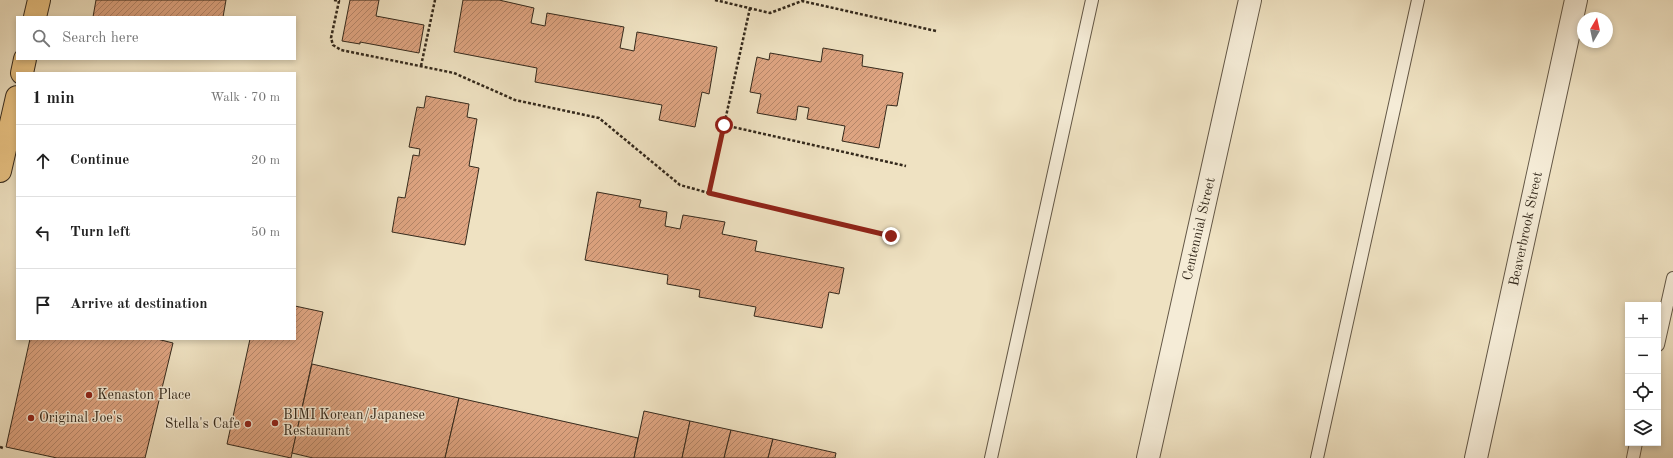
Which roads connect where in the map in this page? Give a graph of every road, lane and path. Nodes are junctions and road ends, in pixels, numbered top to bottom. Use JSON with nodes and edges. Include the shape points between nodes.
{"nodes":[{"id":1,"x":38,"y":0,"type":"edge"},
{"id":2,"x":334,"y":0,"type":"edge"},
{"id":3,"x":435,"y":0,"type":"edge"},
{"id":4,"x":714,"y":0,"type":"edge"},
{"id":5,"x":1092,"y":0,"type":"edge"},
{"id":6,"x":1250,"y":0,"type":"edge"},
{"id":7,"x":1418,"y":0,"type":"edge"},
{"id":8,"x":1576,"y":0,"type":"edge"},
{"id":9,"x":750,"y":8,"type":"junction"},
{"id":10,"x":35,"y":16,"type":"edge"},
{"id":11,"x":936,"y":31,"type":"dead end"},
{"id":12,"x":25,"y":60,"type":"edge"},
{"id":13,"x":421,"y":66,"type":"junction"},
{"id":14,"x":22,"y":72,"type":"edge"},
{"id":15,"x":16,"y":101,"type":"edge"},
{"id":16,"x":724,"y":125,"type":"junction"},
{"id":17,"x":906,"y":166,"type":"dead end"},
{"id":18,"x":0,"y":171,"type":"edge"},
{"id":19,"x":709,"y":193,"type":"junction"},
{"id":20,"x":891,"y":236,"type":"dead end"},
{"id":21,"x":1673,"y":278,"type":"edge"},
{"id":22,"x":1660,"y":338,"type":"edge"},
{"id":23,"x":1635,"y":446,"type":"edge"},
{"id":24,"x":991,"y":458,"type":"edge"},
{"id":25,"x":1148,"y":458,"type":"edge"},
{"id":26,"x":1317,"y":458,"type":"edge"},
{"id":27,"x":1476,"y":458,"type":"edge"},
{"id":28,"x":1633,"y":458,"type":"edge"}],
"edges":[{"from":1,"to":10,"type":"main road"},
{"from":2,"to":13,"type":"path","via":[[339,1],[331,38],[333,45],[341,50]]},
{"from":3,"to":13,"type":"path"},
{"from":4,"to":9,"type":"path"},
{"from":5,"to":24,"type":"lane"},
{"from":6,"to":25,"type":"street","name":"Centennial Street"},
{"from":7,"to":26,"type":"lane"},
{"from":8,"to":27,"type":"street","name":"Beaverbrook Street"},
{"from":9,"to":11,"type":"path","via":[[770,13],[802,2]]},
{"from":9,"to":16,"type":"path"},
{"from":12,"to":14,"type":"main road"},
{"from":13,"to":19,"type":"path","via":[[454,73],[515,100],[599,118],[680,185]]},
{"from":15,"to":18,"type":"main road"},
{"from":16,"to":17,"type":"path"},
{"from":16,"to":19,"type":"path"},
{"from":19,"to":20,"type":"path"},
{"from":21,"to":22,"type":"lane"},
{"from":23,"to":28,"type":"lane"}]}
